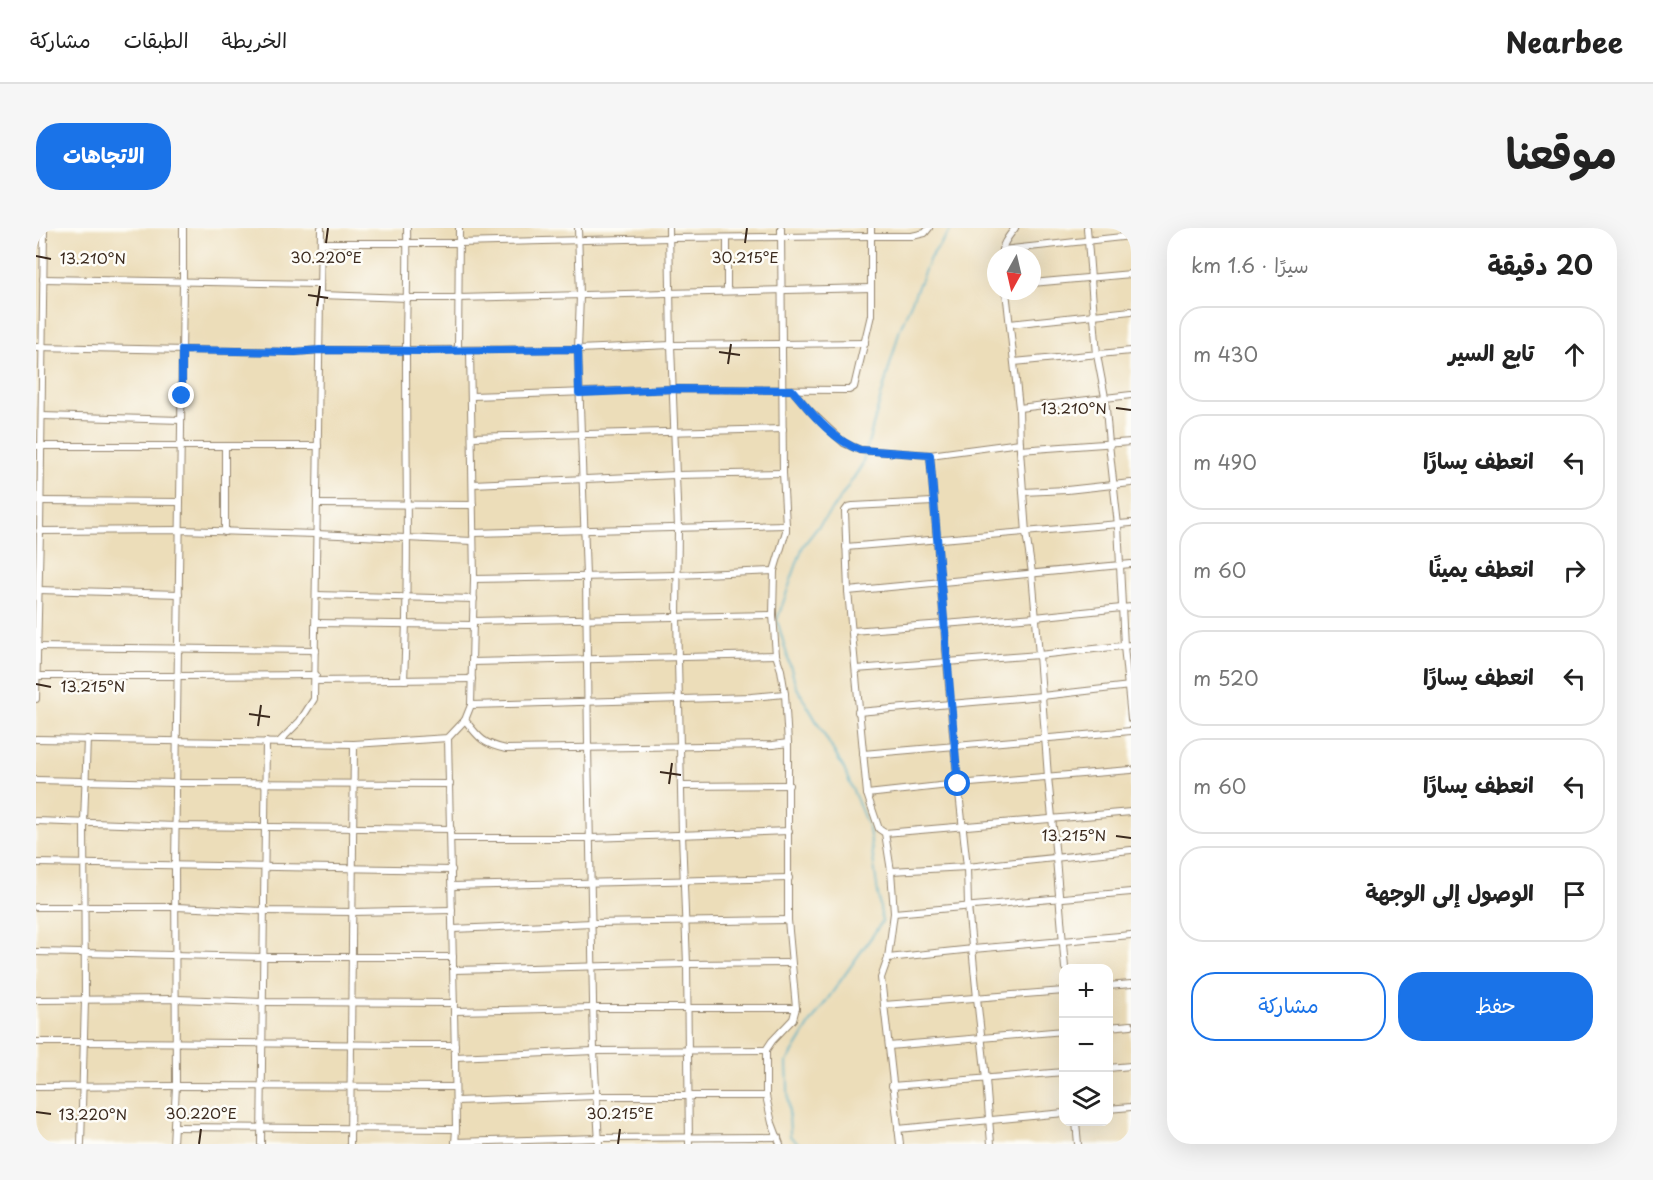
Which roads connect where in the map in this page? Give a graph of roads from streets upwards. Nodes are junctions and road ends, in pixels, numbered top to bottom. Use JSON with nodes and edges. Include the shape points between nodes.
{"nodes":[{"id":1,"x":44,"y":228,"type":"edge"},
{"id":2,"x":183,"y":228,"type":"edge"},
{"id":3,"x":321,"y":228,"type":"edge"},
{"id":4,"x":407,"y":228,"type":"edge"},
{"id":5,"x":459,"y":228,"type":"edge"},
{"id":6,"x":578,"y":228,"type":"edge"},
{"id":7,"x":669,"y":228,"type":"edge"},
{"id":8,"x":781,"y":228,"type":"edge"},
{"id":9,"x":929,"y":228,"type":"edge"},
{"id":10,"x":1015,"y":228,"type":"edge"},
{"id":11,"x":1087,"y":228,"type":"edge"},
{"id":12,"x":871,"y":232,"type":"edge"},
{"id":13,"x":1131,"y":236,"type":"edge"},
{"id":14,"x":782,"y":237,"type":"junction"},
{"id":15,"x":669,"y":238,"type":"junction"},
{"id":16,"x":727,"y":238,"type":"junction"},
{"id":17,"x":1088,"y":240,"type":"junction"},
{"id":18,"x":578,"y":241,"type":"junction"},
{"id":19,"x":321,"y":243,"type":"junction"},
{"id":20,"x":459,"y":243,"type":"junction"},
{"id":21,"x":407,"y":244,"type":"junction"},
{"id":22,"x":1004,"y":246,"type":"edge"},
{"id":23,"x":1041,"y":247,"type":"edge"},
{"id":24,"x":40,"y":257,"type":"edge"},
{"id":25,"x":1131,"y":274,"type":"edge"},
{"id":26,"x":1091,"y":278,"type":"junction"},
{"id":27,"x":43,"y":279,"type":"junction"},
{"id":28,"x":183,"y":282,"type":"junction"},
{"id":29,"x":1041,"y":282,"type":"edge"},
{"id":30,"x":320,"y":284,"type":"junction"},
{"id":31,"x":871,"y":288,"type":"junction"},
{"id":32,"x":782,"y":290,"type":"junction"},
{"id":33,"x":727,"y":291,"type":"junction"},
{"id":34,"x":670,"y":292,"type":"junction"},
{"id":35,"x":320,"y":295,"type":"junction"},
{"id":36,"x":580,"y":296,"type":"junction"},
{"id":37,"x":408,"y":298,"type":"junction"},
{"id":38,"x":458,"y":298,"type":"junction"},
{"id":39,"x":1007,"y":300,"type":"edge"},
{"id":40,"x":1131,"y":311,"type":"edge"},
{"id":41,"x":1094,"y":314,"type":"junction"},
{"id":42,"x":1010,"y":324,"type":"junction"},
{"id":43,"x":865,"y":343,"type":"junction"},
{"id":44,"x":782,"y":344,"type":"junction"},
{"id":45,"x":671,"y":345,"type":"junction"},
{"id":46,"x":40,"y":347,"type":"edge"},
{"id":47,"x":578,"y":349,"type":"junction"},
{"id":48,"x":182,"y":350,"type":"junction"},
{"id":49,"x":320,"y":350,"type":"junction"},
{"id":50,"x":406,"y":350,"type":"junction"},
{"id":51,"x":458,"y":350,"type":"junction"},
{"id":52,"x":470,"y":350,"type":"junction"},
{"id":53,"x":1131,"y":351,"type":"edge"},
{"id":54,"x":1098,"y":355,"type":"junction"},
{"id":55,"x":1014,"y":362,"type":"junction"},
{"id":56,"x":673,"y":389,"type":"junction"},
{"id":57,"x":783,"y":389,"type":"junction"},
{"id":58,"x":792,"y":390,"type":"junction"},
{"id":59,"x":579,"y":393,"type":"junction"},
{"id":60,"x":1131,"y":395,"type":"edge"},
{"id":61,"x":472,"y":396,"type":"junction"},
{"id":62,"x":1105,"y":397,"type":"junction"},
{"id":63,"x":39,"y":400,"type":"edge"},
{"id":64,"x":1019,"y":408,"type":"junction"},
{"id":65,"x":42,"y":416,"type":"junction"},
{"id":66,"x":181,"y":420,"type":"junction"},
{"id":67,"x":783,"y":429,"type":"junction"},
{"id":68,"x":675,"y":433,"type":"junction"},
{"id":69,"x":581,"y":435,"type":"junction"},
{"id":70,"x":472,"y":437,"type":"junction"},
{"id":71,"x":1131,"y":442,"type":"edge"},
{"id":72,"x":1109,"y":444,"type":"junction"},
{"id":73,"x":39,"y":446,"type":"edge"},
{"id":74,"x":225,"y":446,"type":"junction"},
{"id":75,"x":318,"y":446,"type":"junction"},
{"id":76,"x":181,"y":447,"type":"junction"},
{"id":77,"x":1020,"y":447,"type":"junction"},
{"id":78,"x":930,"y":455,"type":"junction"},
{"id":79,"x":783,"y":473,"type":"junction"},
{"id":80,"x":676,"y":475,"type":"junction"},
{"id":81,"x":583,"y":479,"type":"junction"},
{"id":82,"x":1131,"y":483,"type":"edge"},
{"id":83,"x":473,"y":484,"type":"junction"},
{"id":84,"x":1114,"y":484,"type":"junction"},
{"id":85,"x":1023,"y":492,"type":"junction"},
{"id":86,"x":41,"y":501,"type":"junction"},
{"id":87,"x":180,"y":502,"type":"junction"},
{"id":88,"x":933,"y":502,"type":"junction"},
{"id":89,"x":408,"y":503,"type":"junction"},
{"id":90,"x":316,"y":504,"type":"junction"},
{"id":91,"x":473,"y":505,"type":"junction"},
{"id":92,"x":1131,"y":523,"type":"edge"},
{"id":93,"x":786,"y":525,"type":"junction"},
{"id":94,"x":1119,"y":525,"type":"junction"},
{"id":95,"x":678,"y":528,"type":"junction"},
{"id":96,"x":585,"y":529,"type":"junction"},
{"id":97,"x":180,"y":530,"type":"junction"},
{"id":98,"x":38,"y":532,"type":"edge"},
{"id":99,"x":225,"y":532,"type":"junction"},
{"id":100,"x":1026,"y":532,"type":"junction"},
{"id":101,"x":473,"y":533,"type":"junction"},
{"id":102,"x":316,"y":534,"type":"junction"},
{"id":103,"x":408,"y":538,"type":"junction"},
{"id":104,"x":936,"y":539,"type":"junction"},
{"id":105,"x":473,"y":541,"type":"junction"},
{"id":106,"x":846,"y":548,"type":"junction"},
{"id":107,"x":1131,"y":564,"type":"edge"},
{"id":108,"x":1120,"y":565,"type":"junction"},
{"id":109,"x":774,"y":571,"type":"junction"},
{"id":110,"x":1032,"y":573,"type":"junction"},
{"id":111,"x":677,"y":575,"type":"junction"},
{"id":112,"x":586,"y":576,"type":"junction"},
{"id":113,"x":474,"y":579,"type":"junction"},
{"id":114,"x":940,"y":582,"type":"junction"},
{"id":115,"x":39,"y":590,"type":"junction"},
{"id":116,"x":848,"y":591,"type":"junction"},
{"id":117,"x":179,"y":594,"type":"junction"},
{"id":118,"x":316,"y":595,"type":"junction"},
{"id":119,"x":407,"y":597,"type":"junction"},
{"id":120,"x":474,"y":599,"type":"junction"},
{"id":121,"x":1121,"y":607,"type":"junction"},
{"id":122,"x":1131,"y":607,"type":"edge"},
{"id":123,"x":37,"y":614,"type":"edge"},
{"id":124,"x":773,"y":615,"type":"junction"},
{"id":125,"x":677,"y":616,"type":"junction"},
{"id":126,"x":1035,"y":617,"type":"junction"},
{"id":127,"x":586,"y":618,"type":"junction"},
{"id":128,"x":316,"y":623,"type":"junction"},
{"id":129,"x":473,"y":623,"type":"junction"},
{"id":130,"x":407,"y":624,"type":"junction"},
{"id":131,"x":944,"y":624,"type":"junction"},
{"id":132,"x":852,"y":631,"type":"junction"},
{"id":133,"x":1127,"y":646,"type":"edge"},
{"id":134,"x":37,"y":647,"type":"edge"},
{"id":135,"x":178,"y":649,"type":"junction"},
{"id":136,"x":316,"y":650,"type":"junction"},
{"id":137,"x":776,"y":655,"type":"junction"},
{"id":138,"x":1039,"y":655,"type":"junction"},
{"id":139,"x":678,"y":657,"type":"junction"},
{"id":140,"x":586,"y":660,"type":"junction"},
{"id":141,"x":472,"y":662,"type":"junction"},
{"id":142,"x":947,"y":662,"type":"junction"},
{"id":143,"x":856,"y":669,"type":"junction"},
{"id":144,"x":37,"y":676,"type":"edge"},
{"id":145,"x":178,"y":676,"type":"junction"},
{"id":146,"x":315,"y":678,"type":"junction"},
{"id":147,"x":472,"y":679,"type":"junction"},
{"id":148,"x":404,"y":680,"type":"junction"},
{"id":149,"x":1130,"y":686,"type":"edge"},
{"id":150,"x":784,"y":693,"type":"junction"},
{"id":151,"x":1042,"y":696,"type":"junction"},
{"id":152,"x":36,"y":699,"type":"edge"},
{"id":153,"x":680,"y":699,"type":"junction"},
{"id":154,"x":587,"y":702,"type":"junction"},
{"id":155,"x":951,"y":704,"type":"junction"},
{"id":156,"x":471,"y":705,"type":"junction"},
{"id":157,"x":858,"y":712,"type":"junction"},
{"id":158,"x":1131,"y":719,"type":"edge"},
{"id":159,"x":465,"y":720,"type":"junction"},
{"id":160,"x":1131,"y":731,"type":"edge"},
{"id":161,"x":448,"y":738,"type":"junction"},
{"id":162,"x":1045,"y":738,"type":"junction"},
{"id":163,"x":36,"y":739,"type":"edge"},
{"id":164,"x":87,"y":739,"type":"junction"},
{"id":165,"x":177,"y":741,"type":"junction"},
{"id":166,"x":266,"y":742,"type":"junction"},
{"id":167,"x":279,"y":742,"type":"junction"},
{"id":168,"x":788,"y":743,"type":"junction"},
{"id":169,"x":354,"y":744,"type":"junction"},
{"id":170,"x":681,"y":746,"type":"junction"},
{"id":171,"x":954,"y":746,"type":"junction"},
{"id":172,"x":588,"y":747,"type":"junction"},
{"id":173,"x":863,"y":754,"type":"junction"},
{"id":174,"x":1131,"y":770,"type":"edge"},
{"id":175,"x":1048,"y":777,"type":"junction"},
{"id":176,"x":36,"y":780,"type":"edge"},
{"id":177,"x":86,"y":781,"type":"junction"},
{"id":178,"x":176,"y":783,"type":"junction"},
{"id":179,"x":266,"y":783,"type":"junction"},
{"id":180,"x":354,"y":784,"type":"junction"},
{"id":181,"x":450,"y":784,"type":"junction"},
{"id":182,"x":958,"y":784,"type":"junction"},
{"id":183,"x":789,"y":785,"type":"junction"},
{"id":184,"x":682,"y":786,"type":"junction"},
{"id":185,"x":867,"y":794,"type":"junction"},
{"id":186,"x":1131,"y":812,"type":"edge"},
{"id":187,"x":1053,"y":819,"type":"junction"},
{"id":188,"x":36,"y":821,"type":"edge"},
{"id":189,"x":84,"y":822,"type":"junction"},
{"id":190,"x":176,"y":826,"type":"junction"},
{"id":191,"x":963,"y":826,"type":"junction"},
{"id":192,"x":265,"y":827,"type":"junction"},
{"id":193,"x":353,"y":828,"type":"junction"},
{"id":194,"x":451,"y":829,"type":"junction"},
{"id":195,"x":789,"y":831,"type":"junction"},
{"id":196,"x":885,"y":833,"type":"junction"},
{"id":197,"x":682,"y":834,"type":"junction"},
{"id":198,"x":451,"y":838,"type":"junction"},
{"id":199,"x":591,"y":838,"type":"junction"},
{"id":200,"x":1131,"y":850,"type":"edge"},
{"id":201,"x":1056,"y":858,"type":"junction"},
{"id":202,"x":84,"y":863,"type":"junction"},
{"id":203,"x":36,"y":864,"type":"edge"},
{"id":204,"x":176,"y":867,"type":"junction"},
{"id":205,"x":265,"y":867,"type":"junction"},
{"id":206,"x":967,"y":867,"type":"junction"},
{"id":207,"x":353,"y":868,"type":"junction"},
{"id":208,"x":452,"y":870,"type":"junction"},
{"id":209,"x":891,"y":871,"type":"junction"},
{"id":210,"x":789,"y":878,"type":"junction"},
{"id":211,"x":684,"y":881,"type":"junction"},
{"id":212,"x":591,"y":883,"type":"junction"},
{"id":213,"x":452,"y":886,"type":"junction"},
{"id":214,"x":1131,"y":892,"type":"edge"},
{"id":215,"x":1059,"y":899,"type":"junction"},
{"id":216,"x":968,"y":906,"type":"junction"},
{"id":217,"x":36,"y":907,"type":"edge"},
{"id":218,"x":85,"y":907,"type":"junction"},
{"id":219,"x":176,"y":908,"type":"junction"},
{"id":220,"x":452,"y":910,"type":"junction"},
{"id":221,"x":265,"y":911,"type":"junction"},
{"id":222,"x":352,"y":912,"type":"junction"},
{"id":223,"x":894,"y":913,"type":"junction"},
{"id":224,"x":788,"y":920,"type":"junction"},
{"id":225,"x":685,"y":921,"type":"junction"},
{"id":226,"x":592,"y":923,"type":"junction"},
{"id":227,"x":453,"y":929,"type":"junction"},
{"id":228,"x":1131,"y":935,"type":"edge"},
{"id":229,"x":1063,"y":942,"type":"junction"},
{"id":230,"x":973,"y":949,"type":"junction"},
{"id":231,"x":36,"y":952,"type":"edge"},
{"id":232,"x":85,"y":953,"type":"junction"},
{"id":233,"x":176,"y":954,"type":"junction"},
{"id":234,"x":264,"y":957,"type":"junction"},
{"id":235,"x":453,"y":957,"type":"junction"},
{"id":236,"x":352,"y":958,"type":"junction"},
{"id":237,"x":888,"y":958,"type":"junction"},
{"id":238,"x":791,"y":963,"type":"junction"},
{"id":239,"x":687,"y":964,"type":"junction"},
{"id":240,"x":1065,"y":964,"type":"edge"},
{"id":241,"x":593,"y":967,"type":"junction"},
{"id":242,"x":454,"y":970,"type":"junction"},
{"id":243,"x":1131,"y":984,"type":"edge"},
{"id":244,"x":1113,"y":986,"type":"edge"},
{"id":245,"x":1059,"y":991,"type":"edge"},
{"id":246,"x":976,"y":998,"type":"junction"},
{"id":247,"x":177,"y":999,"type":"junction"},
{"id":248,"x":36,"y":1000,"type":"edge"},
{"id":249,"x":85,"y":1000,"type":"junction"},
{"id":250,"x":264,"y":1002,"type":"junction"},
{"id":251,"x":351,"y":1003,"type":"junction"},
{"id":252,"x":454,"y":1003,"type":"junction"},
{"id":253,"x":884,"y":1005,"type":"junction"},
{"id":254,"x":594,"y":1008,"type":"junction"},
{"id":255,"x":687,"y":1008,"type":"junction"},
{"id":256,"x":796,"y":1008,"type":"junction"},
{"id":257,"x":454,"y":1011,"type":"junction"},
{"id":258,"x":1131,"y":1025,"type":"edge"},
{"id":259,"x":1113,"y":1027,"type":"edge"},
{"id":260,"x":1059,"y":1031,"type":"edge"},
{"id":261,"x":982,"y":1037,"type":"junction"},
{"id":262,"x":176,"y":1041,"type":"junction"},
{"id":263,"x":36,"y":1042,"type":"edge"},
{"id":264,"x":84,"y":1042,"type":"junction"},
{"id":265,"x":263,"y":1044,"type":"junction"},
{"id":266,"x":351,"y":1045,"type":"junction"},
{"id":267,"x":455,"y":1045,"type":"junction"},
{"id":268,"x":889,"y":1046,"type":"junction"},
{"id":269,"x":594,"y":1050,"type":"junction"},
{"id":270,"x":766,"y":1050,"type":"junction"},
{"id":271,"x":688,"y":1051,"type":"junction"},
{"id":272,"x":455,"y":1057,"type":"junction"},
{"id":273,"x":1131,"y":1066,"type":"edge"},
{"id":274,"x":1113,"y":1068,"type":"edge"},
{"id":275,"x":1059,"y":1072,"type":"edge"},
{"id":276,"x":986,"y":1079,"type":"junction"},
{"id":277,"x":176,"y":1086,"type":"junction"},
{"id":278,"x":263,"y":1086,"type":"junction"},
{"id":279,"x":892,"y":1086,"type":"junction"},
{"id":280,"x":36,"y":1087,"type":"edge"},
{"id":281,"x":350,"y":1087,"type":"junction"},
{"id":282,"x":455,"y":1087,"type":"junction"},
{"id":283,"x":83,"y":1088,"type":"junction"},
{"id":284,"x":688,"y":1095,"type":"junction"},
{"id":285,"x":596,"y":1096,"type":"junction"},
{"id":286,"x":766,"y":1096,"type":"junction"},
{"id":287,"x":456,"y":1101,"type":"junction"},
{"id":288,"x":1131,"y":1107,"type":"edge"},
{"id":289,"x":1113,"y":1109,"type":"edge"},
{"id":290,"x":1059,"y":1113,"type":"edge"},
{"id":291,"x":990,"y":1119,"type":"junction"},
{"id":292,"x":1076,"y":1126,"type":"edge"},
{"id":293,"x":174,"y":1127,"type":"junction"},
{"id":294,"x":261,"y":1128,"type":"junction"},
{"id":295,"x":898,"y":1129,"type":"junction"},
{"id":296,"x":350,"y":1130,"type":"junction"},
{"id":297,"x":456,"y":1130,"type":"junction"},
{"id":298,"x":599,"y":1141,"type":"edge"},
{"id":299,"x":689,"y":1141,"type":"edge"},
{"id":300,"x":779,"y":1141,"type":"edge"},
{"id":301,"x":455,"y":1143,"type":"edge"},
{"id":302,"x":81,"y":1144,"type":"edge"},
{"id":303,"x":173,"y":1144,"type":"edge"},
{"id":304,"x":261,"y":1144,"type":"edge"},
{"id":305,"x":350,"y":1144,"type":"edge"},
{"id":306,"x":900,"y":1144,"type":"edge"},
{"id":307,"x":992,"y":1144,"type":"edge"},
{"id":308,"x":1078,"y":1144,"type":"edge"}],
"edges":[{"from":1,"to":24,"type":"street"},
{"from":2,"to":28,"type":"street"},
{"from":3,"to":19,"type":"street"},
{"from":4,"to":21,"type":"street"},
{"from":5,"to":20,"type":"street"},
{"from":6,"to":18,"type":"street"},
{"from":7,"to":15,"type":"street"},
{"from":8,"to":14,"type":"street"},
{"from":9,"to":12,"type":"street","via":[[912,236]]},
{"from":10,"to":22,"type":"street"},
{"from":11,"to":17,"type":"street"},
{"from":12,"to":14,"type":"street"},
{"from":12,"to":31,"type":"street"},
{"from":13,"to":17,"type":"street"},
{"from":14,"to":16,"type":"street"},
{"from":14,"to":32,"type":"street"},
{"from":15,"to":16,"type":"street"},
{"from":15,"to":18,"type":"street"},
{"from":15,"to":34,"type":"street"},
{"from":16,"to":33,"type":"street"},
{"from":17,"to":23,"type":"street"},
{"from":17,"to":26,"type":"street"},
{"from":18,"to":20,"type":"street"},
{"from":18,"to":36,"type":"street"},
{"from":19,"to":21,"type":"street"},
{"from":19,"to":30,"type":"street"},
{"from":20,"to":21,"type":"street"},
{"from":20,"to":38,"type":"street"},
{"from":21,"to":37,"type":"street"},
{"from":24,"to":27,"type":"street"},
{"from":25,"to":26,"type":"street"},
{"from":26,"to":29,"type":"street"},
{"from":26,"to":41,"type":"street"},
{"from":27,"to":28,"type":"street"},
{"from":27,"to":46,"type":"street"},
{"from":28,"to":30,"type":"street"},
{"from":28,"to":48,"type":"street"},
{"from":30,"to":35,"type":"street"},
{"from":31,"to":32,"type":"street"},
{"from":31,"to":43,"type":"street"},
{"from":32,"to":33,"type":"street"},
{"from":32,"to":44,"type":"street"},
{"from":33,"to":34,"type":"street"},
{"from":34,"to":36,"type":"street"},
{"from":34,"to":45,"type":"street"},
{"from":35,"to":37,"type":"street"},
{"from":35,"to":49,"type":"street"},
{"from":36,"to":38,"type":"street"},
{"from":36,"to":47,"type":"street"},
{"from":37,"to":38,"type":"street"},
{"from":37,"to":50,"type":"street"},
{"from":38,"to":51,"type":"street"},
{"from":39,"to":42,"type":"street"},
{"from":40,"to":41,"type":"street"},
{"from":41,"to":42,"type":"street"},
{"from":41,"to":54,"type":"street"},
{"from":42,"to":55,"type":"street"},
{"from":43,"to":44,"type":"street"},
{"from":43,"to":58,"type":"street","via":[[854,387]]},
{"from":44,"to":45,"type":"street"},
{"from":44,"to":57,"type":"street"},
{"from":45,"to":47,"type":"street"},
{"from":45,"to":56,"type":"street"},
{"from":46,"to":48,"type":"street"},
{"from":46,"to":63,"type":"street"},
{"from":47,"to":52,"type":"street"},
{"from":47,"to":59,"type":"street"},
{"from":48,"to":49,"type":"street"},
{"from":48,"to":66,"type":"street"},
{"from":49,"to":50,"type":"street"},
{"from":49,"to":75,"type":"street"},
{"from":50,"to":51,"type":"street"},
{"from":50,"to":89,"type":"street"},
{"from":51,"to":52,"type":"street"},
{"from":52,"to":61,"type":"street"},
{"from":53,"to":54,"type":"street"},
{"from":54,"to":55,"type":"street"},
{"from":54,"to":62,"type":"street"},
{"from":55,"to":64,"type":"street"},
{"from":56,"to":57,"type":"street"},
{"from":56,"to":59,"type":"street"},
{"from":56,"to":68,"type":"street"},
{"from":57,"to":58,"type":"street"},
{"from":57,"to":67,"type":"street"},
{"from":58,"to":78,"type":"street","via":[[851,447]]},
{"from":59,"to":61,"type":"street"},
{"from":59,"to":69,"type":"street"},
{"from":60,"to":62,"type":"street"},
{"from":61,"to":70,"type":"street"},
{"from":62,"to":64,"type":"street"},
{"from":62,"to":72,"type":"street"},
{"from":63,"to":65,"type":"street"},
{"from":64,"to":77,"type":"street"},
{"from":65,"to":66,"type":"street"},
{"from":65,"to":73,"type":"street"},
{"from":66,"to":76,"type":"street"},
{"from":67,"to":68,"type":"street"},
{"from":67,"to":79,"type":"street"},
{"from":68,"to":69,"type":"street"},
{"from":68,"to":80,"type":"street"},
{"from":69,"to":70,"type":"street"},
{"from":69,"to":81,"type":"street"},
{"from":70,"to":83,"type":"street"},
{"from":71,"to":72,"type":"street"},
{"from":72,"to":77,"type":"street"},
{"from":72,"to":84,"type":"street"},
{"from":73,"to":76,"type":"street"},
{"from":73,"to":86,"type":"street"},
{"from":74,"to":75,"type":"street"},
{"from":74,"to":76,"type":"street"},
{"from":74,"to":99,"type":"street"},
{"from":75,"to":90,"type":"street"},
{"from":76,"to":87,"type":"street"},
{"from":77,"to":78,"type":"street"},
{"from":77,"to":85,"type":"street"},
{"from":78,"to":88,"type":"street"},
{"from":79,"to":80,"type":"street"},
{"from":79,"to":93,"type":"street"},
{"from":80,"to":81,"type":"street"},
{"from":80,"to":95,"type":"street"},
{"from":81,"to":83,"type":"street"},
{"from":81,"to":96,"type":"street"},
{"from":82,"to":84,"type":"street"},
{"from":83,"to":91,"type":"street"},
{"from":84,"to":85,"type":"street"},
{"from":84,"to":94,"type":"street"},
{"from":85,"to":100,"type":"street"},
{"from":86,"to":87,"type":"street"},
{"from":86,"to":98,"type":"street"},
{"from":87,"to":97,"type":"street"},
{"from":88,"to":104,"type":"street"},
{"from":88,"to":106,"type":"street","via":[[848,507]]},
{"from":89,"to":90,"type":"street"},
{"from":89,"to":91,"type":"street"},
{"from":89,"to":103,"type":"street"},
{"from":90,"to":102,"type":"street"},
{"from":91,"to":101,"type":"street"},
{"from":92,"to":94,"type":"street"},
{"from":93,"to":95,"type":"street"},
{"from":93,"to":109,"type":"street"},
{"from":94,"to":100,"type":"street"},
{"from":94,"to":108,"type":"street"},
{"from":95,"to":96,"type":"street"},
{"from":95,"to":111,"type":"street"},
{"from":96,"to":101,"type":"street"},
{"from":96,"to":112,"type":"street"},
{"from":97,"to":98,"type":"street"},
{"from":97,"to":99,"type":"street"},
{"from":97,"to":117,"type":"street"},
{"from":98,"to":115,"type":"street"},
{"from":99,"to":102,"type":"street"},
{"from":100,"to":104,"type":"street"},
{"from":100,"to":110,"type":"street"},
{"from":101,"to":105,"type":"street"},
{"from":102,"to":103,"type":"street"},
{"from":102,"to":118,"type":"street"},
{"from":103,"to":105,"type":"street"},
{"from":103,"to":119,"type":"street"},
{"from":104,"to":106,"type":"street"},
{"from":104,"to":114,"type":"street"},
{"from":105,"to":113,"type":"street"},
{"from":106,"to":116,"type":"street"},
{"from":107,"to":108,"type":"street"},
{"from":108,"to":110,"type":"street"},
{"from":108,"to":121,"type":"street"},
{"from":109,"to":111,"type":"street"},
{"from":109,"to":124,"type":"street"},
{"from":110,"to":114,"type":"street"},
{"from":110,"to":126,"type":"street"},
{"from":111,"to":112,"type":"street"},
{"from":111,"to":125,"type":"street"},
{"from":112,"to":113,"type":"street"},
{"from":112,"to":127,"type":"street"},
{"from":113,"to":120,"type":"street"},
{"from":114,"to":116,"type":"street"},
{"from":114,"to":131,"type":"street"},
{"from":115,"to":117,"type":"street"},
{"from":115,"to":123,"type":"street"},
{"from":116,"to":132,"type":"street"},
{"from":117,"to":135,"type":"street"},
{"from":118,"to":119,"type":"street"},
{"from":118,"to":128,"type":"street"},
{"from":119,"to":120,"type":"street"},
{"from":119,"to":130,"type":"street"},
{"from":120,"to":129,"type":"street"},
{"from":121,"to":122,"type":"street"},
{"from":121,"to":126,"type":"street"},
{"from":121,"to":133,"type":"street"},
{"from":123,"to":134,"type":"street"},
{"from":124,"to":125,"type":"street"},
{"from":124,"to":137,"type":"street"},
{"from":125,"to":127,"type":"street"},
{"from":125,"to":139,"type":"street"},
{"from":126,"to":131,"type":"street"},
{"from":126,"to":138,"type":"street"},
{"from":127,"to":129,"type":"street"},
{"from":127,"to":140,"type":"street"},
{"from":128,"to":130,"type":"street"},
{"from":128,"to":136,"type":"street"},
{"from":129,"to":130,"type":"street"},
{"from":129,"to":141,"type":"street"},
{"from":130,"to":148,"type":"street"},
{"from":131,"to":132,"type":"street"},
{"from":131,"to":142,"type":"street"},
{"from":132,"to":143,"type":"street"},
{"from":133,"to":138,"type":"street"},
{"from":133,"to":149,"type":"street"},
{"from":134,"to":135,"type":"street"},
{"from":134,"to":144,"type":"street"},
{"from":135,"to":136,"type":"street"},
{"from":135,"to":145,"type":"street"},
{"from":136,"to":146,"type":"street"},
{"from":137,"to":139,"type":"street"},
{"from":137,"to":150,"type":"street"},
{"from":138,"to":142,"type":"street"},
{"from":138,"to":151,"type":"street"},
{"from":139,"to":140,"type":"street"},
{"from":139,"to":153,"type":"street"},
{"from":140,"to":141,"type":"street"},
{"from":140,"to":154,"type":"street"},
{"from":141,"to":147,"type":"street"},
{"from":142,"to":143,"type":"street"},
{"from":142,"to":155,"type":"street"},
{"from":143,"to":157,"type":"street"},
{"from":144,"to":145,"type":"street"},
{"from":144,"to":152,"type":"street"},
{"from":145,"to":146,"type":"street"},
{"from":145,"to":165,"type":"street"},
{"from":146,"to":148,"type":"street"},
{"from":146,"to":167,"type":"street","via":[[310,708]]},
{"from":147,"to":148,"type":"street"},
{"from":147,"to":156,"type":"street"},
{"from":149,"to":151,"type":"street"},
{"from":149,"to":158,"type":"street"},
{"from":150,"to":153,"type":"street"},
{"from":150,"to":168,"type":"street"},
{"from":151,"to":155,"type":"street"},
{"from":151,"to":162,"type":"street"},
{"from":153,"to":154,"type":"street"},
{"from":153,"to":170,"type":"street"},
{"from":154,"to":156,"type":"street"},
{"from":154,"to":172,"type":"street"},
{"from":155,"to":157,"type":"street"},
{"from":155,"to":171,"type":"street"},
{"from":156,"to":159,"type":"street"},
{"from":157,"to":173,"type":"street"},
{"from":159,"to":161,"type":"street"},
{"from":159,"to":172,"type":"street","via":[[479,738],[492,746]]},
{"from":160,"to":162,"type":"street"},
{"from":161,"to":169,"type":"street"},
{"from":161,"to":181,"type":"street"},
{"from":162,"to":171,"type":"street"},
{"from":162,"to":175,"type":"street"},
{"from":163,"to":164,"type":"street"},
{"from":164,"to":165,"type":"street"},
{"from":164,"to":177,"type":"street"},
{"from":165,"to":166,"type":"street"},
{"from":165,"to":178,"type":"street"},
{"from":166,"to":167,"type":"street"},
{"from":166,"to":179,"type":"street"},
{"from":167,"to":169,"type":"street"},
{"from":168,"to":170,"type":"street"},
{"from":168,"to":183,"type":"street"},
{"from":169,"to":180,"type":"street"},
{"from":170,"to":172,"type":"street"},
{"from":170,"to":184,"type":"street"},
{"from":171,"to":173,"type":"street"},
{"from":171,"to":182,"type":"street"},
{"from":172,"to":199,"type":"street"},
{"from":173,"to":185,"type":"street"},
{"from":174,"to":175,"type":"street"},
{"from":175,"to":182,"type":"street"},
{"from":175,"to":187,"type":"street"},
{"from":176,"to":177,"type":"street"},
{"from":177,"to":178,"type":"street"},
{"from":177,"to":189,"type":"street"},
{"from":178,"to":179,"type":"street"},
{"from":178,"to":190,"type":"street"},
{"from":179,"to":180,"type":"street"},
{"from":179,"to":192,"type":"street"},
{"from":180,"to":181,"type":"street"},
{"from":180,"to":193,"type":"street"},
{"from":181,"to":194,"type":"street"},
{"from":182,"to":185,"type":"street"},
{"from":182,"to":191,"type":"street"},
{"from":183,"to":184,"type":"street"},
{"from":183,"to":195,"type":"street"},
{"from":184,"to":197,"type":"street"},
{"from":185,"to":196,"type":"street","via":[[879,829]]},
{"from":186,"to":187,"type":"street"},
{"from":187,"to":191,"type":"street"},
{"from":187,"to":201,"type":"street"},
{"from":188,"to":189,"type":"street"},
{"from":189,"to":190,"type":"street"},
{"from":189,"to":202,"type":"street"},
{"from":190,"to":192,"type":"street"},
{"from":190,"to":204,"type":"street"},
{"from":191,"to":196,"type":"street"},
{"from":191,"to":206,"type":"street"},
{"from":192,"to":193,"type":"street"},
{"from":192,"to":205,"type":"street"},
{"from":193,"to":194,"type":"street"},
{"from":193,"to":207,"type":"street"},
{"from":194,"to":198,"type":"street"},
{"from":195,"to":197,"type":"street"},
{"from":195,"to":210,"type":"street"},
{"from":196,"to":209,"type":"street"},
{"from":197,"to":199,"type":"street"},
{"from":197,"to":211,"type":"street"},
{"from":198,"to":199,"type":"street"},
{"from":198,"to":208,"type":"street"},
{"from":199,"to":212,"type":"street"},
{"from":200,"to":201,"type":"street"},
{"from":201,"to":206,"type":"street"},
{"from":201,"to":215,"type":"street"},
{"from":202,"to":203,"type":"street"},
{"from":202,"to":204,"type":"street"},
{"from":202,"to":218,"type":"street"},
{"from":204,"to":205,"type":"street"},
{"from":204,"to":219,"type":"street"},
{"from":205,"to":207,"type":"street"},
{"from":205,"to":221,"type":"street"},
{"from":206,"to":209,"type":"street"},
{"from":206,"to":216,"type":"street"},
{"from":207,"to":208,"type":"street"},
{"from":207,"to":222,"type":"street"},
{"from":208,"to":213,"type":"street"},
{"from":209,"to":223,"type":"street"},
{"from":210,"to":211,"type":"street"},
{"from":210,"to":224,"type":"street"},
{"from":211,"to":212,"type":"street"},
{"from":211,"to":225,"type":"street"},
{"from":212,"to":213,"type":"street"},
{"from":212,"to":226,"type":"street"},
{"from":213,"to":220,"type":"street"},
{"from":214,"to":215,"type":"street"},
{"from":215,"to":216,"type":"street"},
{"from":215,"to":229,"type":"street"},
{"from":216,"to":223,"type":"street"},
{"from":216,"to":230,"type":"street"},
{"from":217,"to":218,"type":"street"},
{"from":218,"to":219,"type":"street"},
{"from":218,"to":232,"type":"street"},
{"from":219,"to":221,"type":"street"},
{"from":219,"to":233,"type":"street"},
{"from":220,"to":222,"type":"street"},
{"from":220,"to":227,"type":"street"},
{"from":221,"to":222,"type":"street"},
{"from":221,"to":234,"type":"street"},
{"from":222,"to":236,"type":"street"},
{"from":223,"to":237,"type":"street"},
{"from":224,"to":225,"type":"street"},
{"from":224,"to":238,"type":"street"},
{"from":225,"to":226,"type":"street"},
{"from":225,"to":239,"type":"street"},
{"from":226,"to":227,"type":"street"},
{"from":226,"to":241,"type":"street"},
{"from":227,"to":235,"type":"street"},
{"from":228,"to":229,"type":"street"},
{"from":229,"to":230,"type":"street"},
{"from":229,"to":240,"type":"street"},
{"from":230,"to":237,"type":"street"},
{"from":230,"to":246,"type":"street"},
{"from":231,"to":232,"type":"street"},
{"from":232,"to":233,"type":"street"},
{"from":232,"to":249,"type":"street"},
{"from":233,"to":234,"type":"street"},
{"from":233,"to":247,"type":"street"},
{"from":234,"to":236,"type":"street"},
{"from":234,"to":250,"type":"street"},
{"from":235,"to":236,"type":"street"},
{"from":235,"to":242,"type":"street"},
{"from":236,"to":251,"type":"street"},
{"from":237,"to":253,"type":"street","via":[[881,978]]},
{"from":238,"to":239,"type":"street"},
{"from":238,"to":256,"type":"street"},
{"from":239,"to":241,"type":"street"},
{"from":239,"to":255,"type":"street"},
{"from":241,"to":242,"type":"street"},
{"from":241,"to":254,"type":"street"},
{"from":242,"to":252,"type":"street"},
{"from":243,"to":244,"type":"street"},
{"from":245,"to":246,"type":"street"},
{"from":246,"to":253,"type":"street"},
{"from":246,"to":261,"type":"street"},
{"from":247,"to":249,"type":"street"},
{"from":247,"to":250,"type":"street"},
{"from":247,"to":262,"type":"street"},
{"from":248,"to":249,"type":"street"},
{"from":249,"to":264,"type":"street"},
{"from":250,"to":251,"type":"street"},
{"from":250,"to":265,"type":"street"},
{"from":251,"to":252,"type":"street"},
{"from":251,"to":266,"type":"street"},
{"from":252,"to":257,"type":"street"},
{"from":253,"to":268,"type":"street"},
{"from":254,"to":255,"type":"street"},
{"from":254,"to":257,"type":"street"},
{"from":254,"to":269,"type":"street"},
{"from":255,"to":256,"type":"street"},
{"from":255,"to":271,"type":"street"},
{"from":256,"to":270,"type":"street","via":[[793,1018]]},
{"from":257,"to":267,"type":"street"},
{"from":258,"to":259,"type":"street"},
{"from":260,"to":261,"type":"street"},
{"from":261,"to":268,"type":"street"},
{"from":261,"to":276,"type":"street"},
{"from":262,"to":264,"type":"street"},
{"from":262,"to":265,"type":"street"},
{"from":262,"to":277,"type":"street"},
{"from":263,"to":264,"type":"street"},
{"from":264,"to":283,"type":"street"},
{"from":265,"to":266,"type":"street"},
{"from":265,"to":278,"type":"street"},
{"from":266,"to":267,"type":"street"},
{"from":266,"to":281,"type":"street"},
{"from":267,"to":272,"type":"street"},
{"from":268,"to":279,"type":"street"},
{"from":269,"to":271,"type":"street"},
{"from":269,"to":272,"type":"street"},
{"from":269,"to":285,"type":"street"},
{"from":270,"to":271,"type":"street"},
{"from":270,"to":286,"type":"street"},
{"from":271,"to":284,"type":"street"},
{"from":272,"to":282,"type":"street"},
{"from":273,"to":274,"type":"street"},
{"from":275,"to":276,"type":"street"},
{"from":276,"to":279,"type":"street"},
{"from":276,"to":291,"type":"street"},
{"from":277,"to":278,"type":"street"},
{"from":277,"to":283,"type":"street"},
{"from":277,"to":293,"type":"street"},
{"from":278,"to":281,"type":"street"},
{"from":278,"to":294,"type":"street"},
{"from":279,"to":295,"type":"street"},
{"from":280,"to":283,"type":"street"},
{"from":281,"to":282,"type":"street"},
{"from":281,"to":296,"type":"street"},
{"from":282,"to":287,"type":"street"},
{"from":283,"to":302,"type":"street"},
{"from":284,"to":285,"type":"street"},
{"from":284,"to":286,"type":"street"},
{"from":284,"to":299,"type":"street"},
{"from":285,"to":287,"type":"street"},
{"from":285,"to":298,"type":"street"},
{"from":286,"to":300,"type":"street"},
{"from":287,"to":297,"type":"street"},
{"from":288,"to":289,"type":"street"},
{"from":290,"to":291,"type":"street"},
{"from":291,"to":295,"type":"street"},
{"from":291,"to":307,"type":"street"},
{"from":292,"to":308,"type":"street"},
{"from":293,"to":294,"type":"street"},
{"from":293,"to":303,"type":"street"},
{"from":294,"to":296,"type":"street"},
{"from":294,"to":304,"type":"street"},
{"from":295,"to":306,"type":"street"},
{"from":296,"to":297,"type":"street"},
{"from":296,"to":305,"type":"street"},
{"from":297,"to":301,"type":"street"},
{"from":298,"to":299,"type":"street"},
{"from":298,"to":301,"type":"street"},
{"from":299,"to":300,"type":"street"}]}
